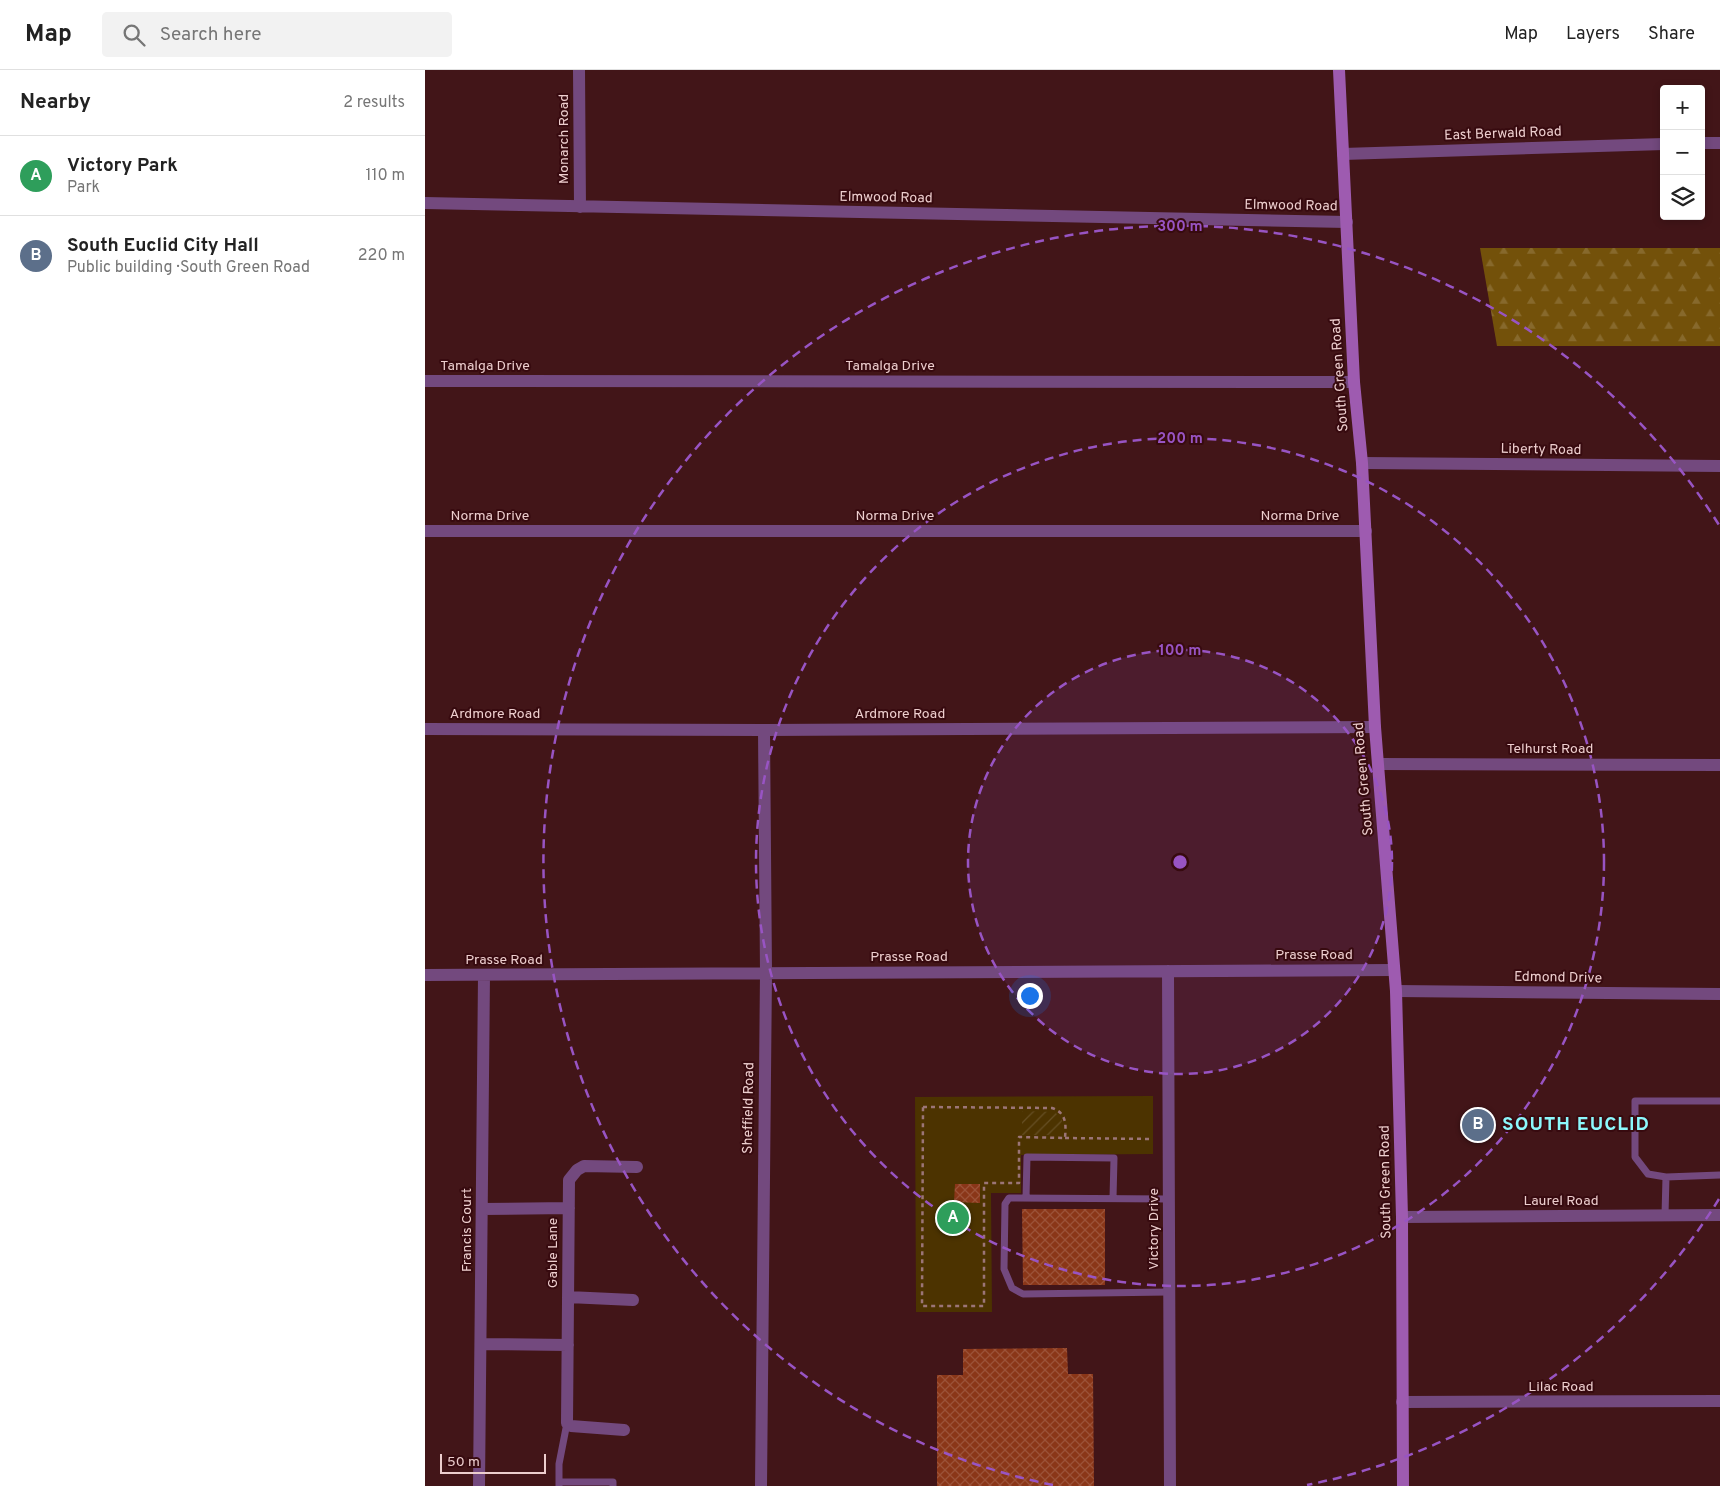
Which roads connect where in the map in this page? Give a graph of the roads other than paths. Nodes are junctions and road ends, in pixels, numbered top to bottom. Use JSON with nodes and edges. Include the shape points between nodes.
{"nodes":[{"id":1,"x":579,"y":70,"type":"edge"},
{"id":2,"x":1339,"y":70,"type":"edge"},
{"id":3,"x":1705,"y":143,"type":"edge"},
{"id":4,"x":1720,"y":143,"type":"edge"},
{"id":5,"x":1660,"y":144,"type":"edge"},
{"id":6,"x":1343,"y":154,"type":"junction"},
{"id":7,"x":425,"y":203,"type":"edge"},
{"id":8,"x":580,"y":207,"type":"junction"},
{"id":9,"x":1347,"y":222,"type":"junction"},
{"id":10,"x":425,"y":381,"type":"edge"},
{"id":11,"x":1354,"y":382,"type":"junction"},
{"id":12,"x":1362,"y":463,"type":"junction"},
{"id":13,"x":1720,"y":466,"type":"edge"},
{"id":14,"x":1366,"y":530,"type":"junction"},
{"id":15,"x":425,"y":531,"type":"edge"},
{"id":16,"x":1375,"y":727,"type":"junction"},
{"id":17,"x":425,"y":729,"type":"edge"},
{"id":18,"x":765,"y":730,"type":"junction"},
{"id":19,"x":1379,"y":764,"type":"junction"},
{"id":20,"x":1720,"y":765,"type":"edge"},
{"id":21,"x":1393,"y":970,"type":"junction"},
{"id":22,"x":1168,"y":971,"type":"junction"},
{"id":23,"x":766,"y":973,"type":"junction"},
{"id":24,"x":425,"y":975,"type":"edge"},
{"id":25,"x":483,"y":975,"type":"junction"},
{"id":26,"x":1396,"y":991,"type":"junction"},
{"id":27,"x":1720,"y":994,"type":"edge"},
{"id":28,"x":1720,"y":1101,"type":"edge"},
{"id":29,"x":637,"y":1167,"type":"dead end"},
{"id":30,"x":1720,"y":1174,"type":"edge"},
{"id":31,"x":1667,"y":1177,"type":"junction"},
{"id":32,"x":1026,"y":1198,"type":"junction"},
{"id":33,"x":1113,"y":1198,"type":"junction"},
{"id":34,"x":1169,"y":1199,"type":"junction"},
{"id":35,"x":569,"y":1208,"type":"junction"},
{"id":36,"x":482,"y":1209,"type":"junction"},
{"id":37,"x":1720,"y":1215,"type":"edge"},
{"id":38,"x":1665,"y":1216,"type":"junction"},
{"id":39,"x":1402,"y":1217,"type":"junction"},
{"id":40,"x":1169,"y":1292,"type":"junction"},
{"id":41,"x":568,"y":1297,"type":"junction"},
{"id":42,"x":633,"y":1300,"type":"dead end"},
{"id":43,"x":481,"y":1344,"type":"junction"},
{"id":44,"x":568,"y":1345,"type":"junction"},
{"id":45,"x":1720,"y":1401,"type":"edge"},
{"id":46,"x":1402,"y":1402,"type":"junction"},
{"id":47,"x":567,"y":1423,"type":"junction"},
{"id":48,"x":624,"y":1430,"type":"dead end"},
{"id":49,"x":559,"y":1484,"type":"edge"},
{"id":50,"x":479,"y":1486,"type":"edge"},
{"id":51,"x":613,"y":1486,"type":"edge"},
{"id":52,"x":761,"y":1486,"type":"edge"},
{"id":53,"x":1170,"y":1486,"type":"edge"},
{"id":54,"x":1403,"y":1486,"type":"edge"}],
"edges":[{"from":1,"to":8,"type":"street","name":"Monarch Road"},
{"from":2,"to":6,"type":"main road","name":"South Green Road"},
{"from":3,"to":4,"type":"street"},
{"from":5,"to":6,"type":"street","name":"East Berwald Road"},
{"from":6,"to":9,"type":"main road","name":"South Green Road"},
{"from":7,"to":8,"type":"street","name":"Elmwood Road"},
{"from":8,"to":9,"type":"street","name":"Elmwood Road"},
{"from":9,"to":11,"type":"main road","name":"South Green Road"},
{"from":10,"to":11,"type":"street","name":"Tamalga Drive"},
{"from":11,"to":12,"type":"main road","name":"South Green Road"},
{"from":12,"to":13,"type":"street","name":"Liberty Road"},
{"from":12,"to":14,"type":"main road","name":"South Green Road"},
{"from":14,"to":15,"type":"street","name":"Norma Drive"},
{"from":14,"to":16,"type":"main road","name":"South Green Road"},
{"from":16,"to":18,"type":"street","name":"Ardmore Road"},
{"from":16,"to":19,"type":"main road","name":"South Green Road"},
{"from":17,"to":18,"type":"street","name":"Ardmore Road"},
{"from":18,"to":23,"type":"street","name":"Sheffield Road"},
{"from":19,"to":20,"type":"street","name":"Telhurst Road"},
{"from":19,"to":21,"type":"main road","name":"South Green Road"},
{"from":21,"to":22,"type":"street","name":"Prasse Road"},
{"from":21,"to":26,"type":"main road","name":"South Green Road"},
{"from":22,"to":23,"type":"street","name":"Prasse Road"},
{"from":22,"to":34,"type":"street","name":"Victory Drive"},
{"from":23,"to":25,"type":"street","name":"Prasse Road"},
{"from":23,"to":52,"type":"street","name":"Sheffield Road"},
{"from":24,"to":25,"type":"street","name":"Prasse Road"},
{"from":25,"to":36,"type":"street","name":"Francis Court"},
{"from":26,"to":27,"type":"street","name":"Edmond Drive"},
{"from":26,"to":39,"type":"main road","name":"South Green Road"},
{"from":28,"to":31,"type":"lane","via":[[1635,1101],[1635,1157],[1648,1174]]},
{"from":29,"to":35,"type":"street","name":"Gable Lane","via":[[583,1166],[569,1180]]},
{"from":30,"to":31,"type":"lane"},
{"from":31,"to":38,"type":"lane"},
{"from":32,"to":33,"type":"lane"},
{"from":32,"to":33,"type":"lane","via":[[1027,1157],[1114,1158]]},
{"from":32,"to":40,"type":"lane","via":[[1009,1198],[1005,1204],[1004,1269],[1011,1288],[1023,1294]]},
{"from":33,"to":34,"type":"lane"},
{"from":34,"to":40,"type":"street","name":"Victory Drive"},
{"from":35,"to":36,"type":"street","name":"Gable Lane"},
{"from":35,"to":41,"type":"street","name":"Gable Lane"},
{"from":36,"to":43,"type":"street","name":"Francis Court"},
{"from":37,"to":38,"type":"street","name":"Laurel Road"},
{"from":38,"to":39,"type":"street","name":"Laurel Road"},
{"from":39,"to":46,"type":"main road","name":"South Green Road"},
{"from":40,"to":53,"type":"street","name":"Victory Drive"},
{"from":41,"to":42,"type":"street","name":"Gable Lane"},
{"from":41,"to":44,"type":"street","name":"Gable Lane"},
{"from":43,"to":44,"type":"street"},
{"from":43,"to":50,"type":"street","name":"Francis Court"},
{"from":44,"to":47,"type":"street","name":"Gable Lane"},
{"from":45,"to":46,"type":"street","name":"Lilac Road"},
{"from":46,"to":54,"type":"main road","name":"South Green Road"},
{"from":47,"to":48,"type":"street"},
{"from":47,"to":49,"type":"lane","via":[[559,1464]]},
{"from":49,"to":51,"type":"lane","via":[[613,1482]]}]}
